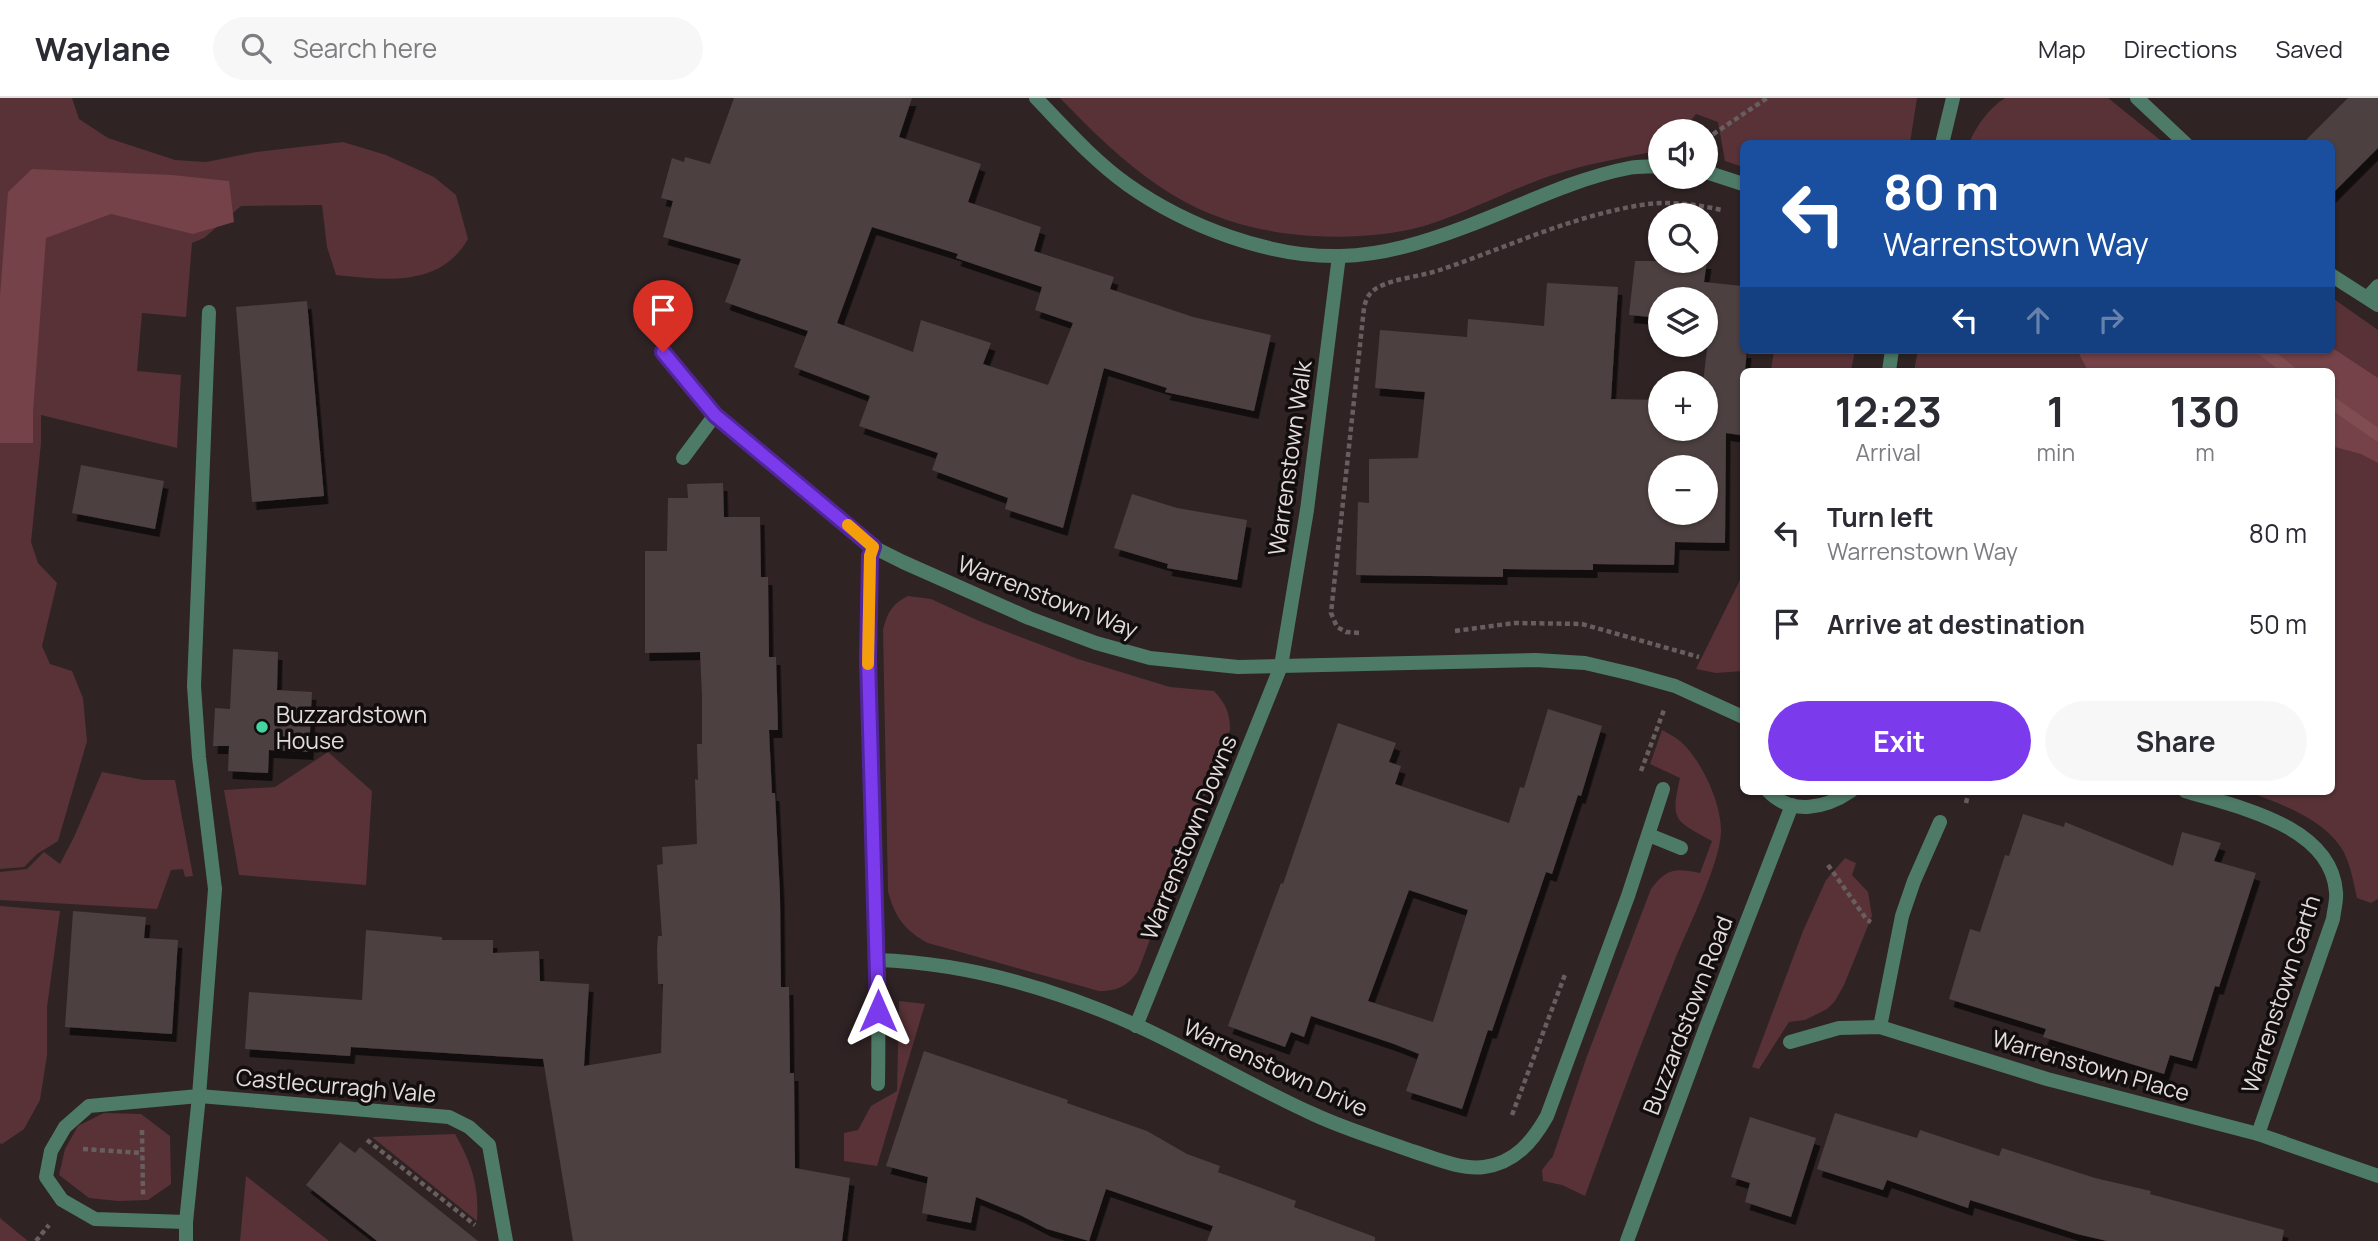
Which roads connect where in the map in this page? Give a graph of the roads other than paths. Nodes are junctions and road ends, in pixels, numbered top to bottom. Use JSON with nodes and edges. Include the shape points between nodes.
{"nodes":[{"id":1,"x":1036,"y":98,"type":"edge"},
{"id":2,"x":1953,"y":98,"type":"edge"},
{"id":3,"x":2137,"y":98,"type":"edge"},
{"id":4,"x":1943,"y":140,"type":"edge"},
{"id":5,"x":2182,"y":140,"type":"edge"},
{"id":6,"x":1648,"y":167,"type":"edge"},
{"id":7,"x":1718,"y":176,"type":"edge"},
{"id":8,"x":1740,"y":183,"type":"edge"},
{"id":9,"x":1339,"y":256,"type":"junction"},
{"id":10,"x":2335,"y":277,"type":"edge"},
{"id":11,"x":2375,"y":296,"type":"edge"},
{"id":12,"x":209,"y":312,"type":"dead end"},
{"id":13,"x":663,"y":352,"type":"dead end"},
{"id":14,"x":715,"y":415,"type":"junction"},
{"id":15,"x":683,"y":458,"type":"dead end"},
{"id":16,"x":873,"y":547,"type":"junction"},
{"id":17,"x":1282,"y":666,"type":"junction"},
{"id":18,"x":1740,"y":715,"type":"edge"},
{"id":19,"x":1664,"y":789,"type":"dead end"},
{"id":20,"x":1775,"y":795,"type":"edge"},
{"id":21,"x":1845,"y":795,"type":"edge"},
{"id":22,"x":2197,"y":795,"type":"edge"},
{"id":23,"x":1792,"y":805,"type":"junction"},
{"id":24,"x":1940,"y":822,"type":"dead end"},
{"id":25,"x":1649,"y":835,"type":"junction"},
{"id":26,"x":1681,"y":848,"type":"dead end"},
{"id":27,"x":877,"y":960,"type":"junction"},
{"id":28,"x":1136,"y":1026,"type":"junction"},
{"id":29,"x":1880,"y":1027,"type":"junction"},
{"id":30,"x":1790,"y":1042,"type":"dead end"},
{"id":31,"x":877,"y":1084,"type":"dead end"},
{"id":32,"x":199,"y":1096,"type":"junction"},
{"id":33,"x":2258,"y":1134,"type":"junction"},
{"id":34,"x":2378,"y":1176,"type":"edge"},
{"id":35,"x":186,"y":1222,"type":"junction"},
{"id":36,"x":186,"y":1241,"type":"edge"},
{"id":37,"x":506,"y":1241,"type":"edge"},
{"id":38,"x":1627,"y":1241,"type":"edge"}],
"edges":[{"from":1,"to":9,"type":"street","via":[[1126,184],[1178,216],[1246,242]]},
{"from":2,"to":4,"type":"street"},
{"from":3,"to":5,"type":"street"},
{"from":6,"to":9,"type":"street","via":[[1606,174],[1426,242]]},
{"from":7,"to":8,"type":"street"},
{"from":9,"to":17,"type":"street","name":"Warrenstown Walk"},
{"from":10,"to":11,"type":"street"},
{"from":12,"to":32,"type":"street","via":[[194,686],[215,889]]},
{"from":13,"to":14,"type":"street","name":"Warrenstown Way"},
{"from":14,"to":15,"type":"street"},
{"from":14,"to":16,"type":"street","name":"Warrenstown Way"},
{"from":16,"to":17,"type":"street","name":"Warrenstown Way","via":[[1016,613],[1096,643],[1200,665]]},
{"from":16,"to":27,"type":"street","via":[[868,659]]},
{"from":17,"to":18,"type":"street","name":"Warrenstown Way","via":[[1585,663],[1675,686]]},
{"from":17,"to":28,"type":"street","name":"Warrenstown Downs"},
{"from":19,"to":25,"type":"street","name":"Warrenstown Drive"},
{"from":20,"to":23,"type":"street"},
{"from":21,"to":23,"type":"street","via":[[1834,803],[1813,807]]},
{"from":22,"to":33,"type":"street","name":"Warrenstown Garth","via":[[2280,823],[2309,841],[2330,868],[2337,893],[2333,919]]},
{"from":23,"to":38,"type":"street","name":"Buzzardstown Road"},
{"from":24,"to":29,"type":"street","via":[[1896,937]]},
{"from":25,"to":26,"type":"street"},
{"from":25,"to":28,"type":"street","name":"Warrenstown Drive","via":[[1547,1116],[1527,1146],[1501,1163],[1482,1168],[1442,1161],[1355,1131]]},
{"from":27,"to":28,"type":"street","name":"Warrenstown Drive","via":[[915,961],[994,976]]},
{"from":27,"to":31,"type":"street"},
{"from":29,"to":30,"type":"street","name":"Warrenstown Place","via":[[1839,1028]]},
{"from":29,"to":33,"type":"street","name":"Warrenstown Place","via":[[2047,1079]]},
{"from":32,"to":35,"type":"street"},
{"from":32,"to":35,"type":"street","name":"Castlecurragh Vale","via":[[89,1105],[65,1127],[54,1146],[46,1177],[62,1200],[95,1219]]},
{"from":32,"to":37,"type":"street","name":"Castlecurragh Vale","via":[[449,1117],[470,1126],[489,1145]]},
{"from":33,"to":34,"type":"street","name":"Warrenstown Place"},
{"from":35,"to":36,"type":"street"}]}
